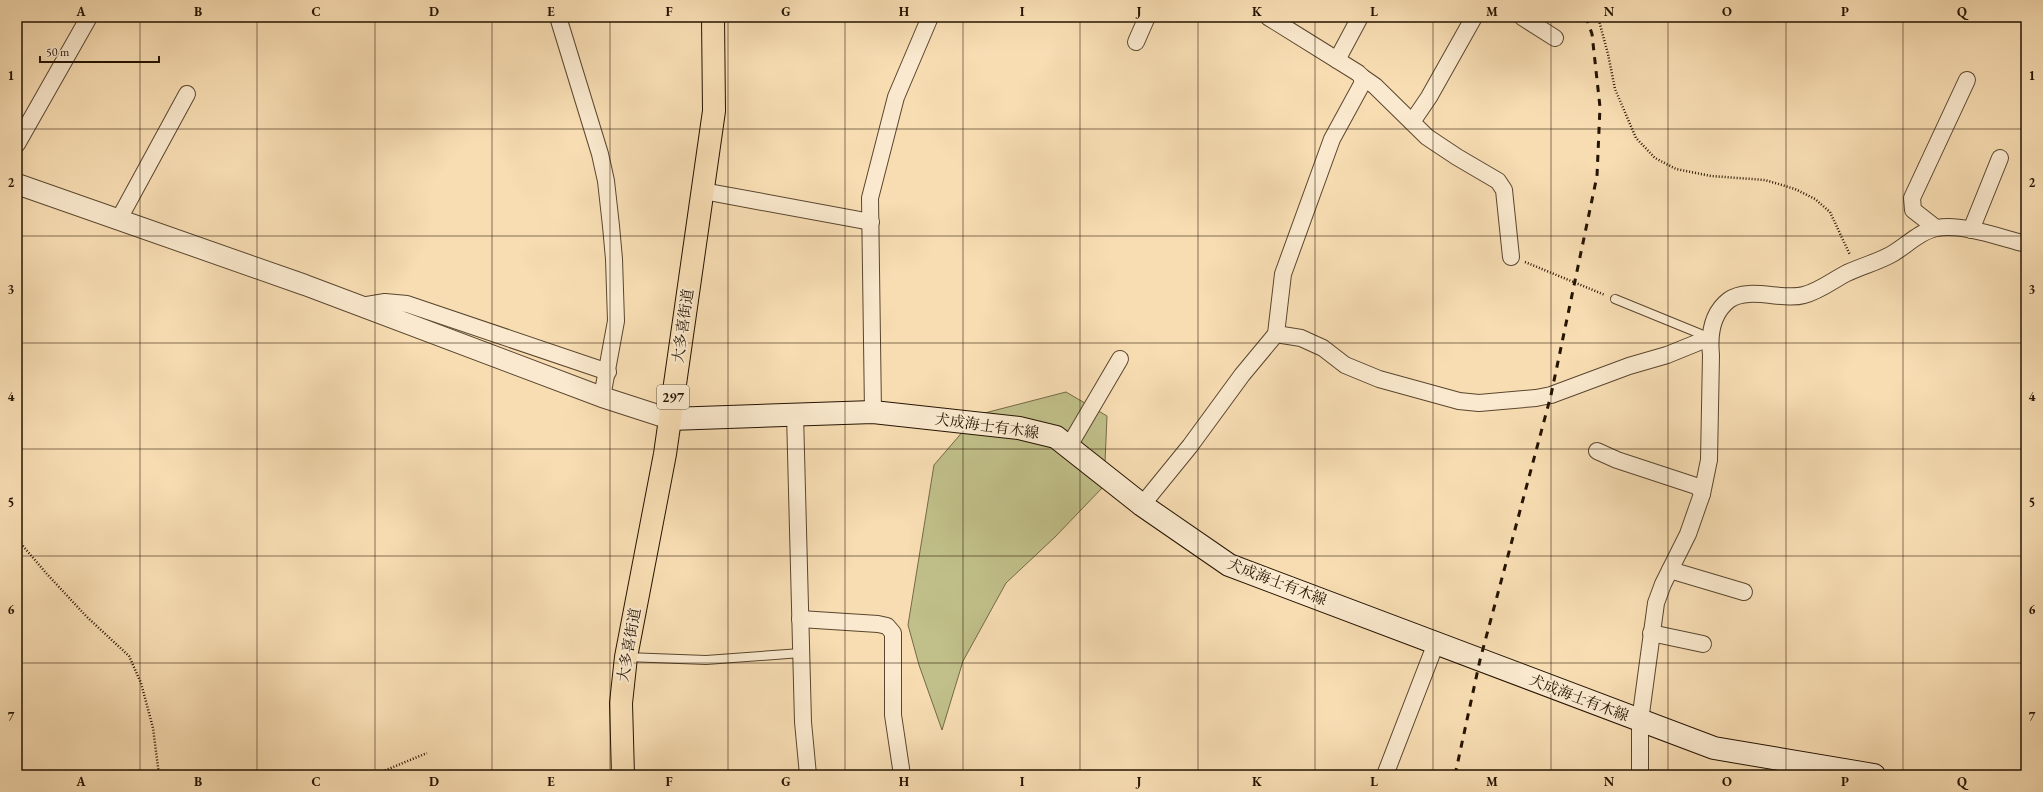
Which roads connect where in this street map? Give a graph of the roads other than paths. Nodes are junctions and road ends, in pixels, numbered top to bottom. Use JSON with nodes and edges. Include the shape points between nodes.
{"nodes":[{"id":1,"x":89,"y":17,"type":"edge"},
{"id":2,"x":558,"y":17,"type":"edge"},
{"id":3,"x":714,"y":17,"type":"edge"},
{"id":4,"x":930,"y":17,"type":"edge"},
{"id":5,"x":1147,"y":17,"type":"edge"},
{"id":6,"x":1268,"y":17,"type":"edge"},
{"id":7,"x":1360,"y":17,"type":"edge"},
{"id":8,"x":1474,"y":17,"type":"edge"},
{"id":9,"x":1522,"y":17,"type":"edge"},
{"id":10,"x":1555,"y":38,"type":"dead end"},
{"id":11,"x":1136,"y":42,"type":"dead end"},
{"id":12,"x":1337,"y":60,"type":"junction"},
{"id":13,"x":1362,"y":77,"type":"junction"},
{"id":14,"x":1967,"y":80,"type":"dead end"},
{"id":15,"x":187,"y":94,"type":"dead end"},
{"id":16,"x":1412,"y":122,"type":"junction"},
{"id":17,"x":17,"y":144,"type":"edge"},
{"id":18,"x":2000,"y":158,"type":"dead end"},
{"id":19,"x":17,"y":184,"type":"edge"},
{"id":20,"x":703,"y":191,"type":"junction"},
{"id":21,"x":119,"y":220,"type":"junction"},
{"id":22,"x":871,"y":222,"type":"junction"},
{"id":23,"x":1936,"y":228,"type":"junction"},
{"id":24,"x":1971,"y":230,"type":"junction"},
{"id":25,"x":2026,"y":244,"type":"edge"},
{"id":26,"x":1511,"y":257,"type":"road end"},
{"id":27,"x":1614,"y":299,"type":"road end"},
{"id":28,"x":361,"y":306,"type":"junction"},
{"id":29,"x":1276,"y":334,"type":"junction"},
{"id":30,"x":1709,"y":338,"type":"junction"},
{"id":31,"x":1120,"y":359,"type":"dead end"},
{"id":32,"x":608,"y":372,"type":"junction"},
{"id":33,"x":602,"y":397,"type":"junction"},
{"id":34,"x":873,"y":412,"type":"junction"},
{"id":35,"x":795,"y":414,"type":"junction"},
{"id":36,"x":670,"y":419,"type":"junction"},
{"id":37,"x":1069,"y":446,"type":"junction"},
{"id":38,"x":1597,"y":451,"type":"dead end"},
{"id":39,"x":1702,"y":494,"type":"junction"},
{"id":40,"x":1142,"y":505,"type":"junction"},
{"id":41,"x":1670,"y":570,"type":"junction"},
{"id":42,"x":1744,"y":592,"type":"dead end"},
{"id":43,"x":800,"y":619,"type":"junction"},
{"id":44,"x":1651,"y":633,"type":"junction"},
{"id":45,"x":1436,"y":642,"type":"junction"},
{"id":46,"x":1703,"y":644,"type":"dead end"},
{"id":47,"x":801,"y":653,"type":"junction"},
{"id":48,"x":626,"y":657,"type":"junction"},
{"id":49,"x":1640,"y":721,"type":"junction"},
{"id":50,"x":623,"y":775,"type":"edge"},
{"id":51,"x":808,"y":775,"type":"edge"},
{"id":52,"x":902,"y":775,"type":"edge"},
{"id":53,"x":1385,"y":775,"type":"edge"},
{"id":54,"x":1640,"y":775,"type":"edge"},
{"id":55,"x":1874,"y":775,"type":"edge"}],
"edges":[{"from":1,"to":17,"type":"street"},
{"from":2,"to":32,"type":"street","via":[[600,154],[606,182],[614,259],[616,321]]},
{"from":3,"to":20,"type":"highway","name":"大多喜街道","number":"297","via":[[714,111]]},
{"from":4,"to":22,"type":"street","via":[[896,97],[870,198]]},
{"from":5,"to":11,"type":"street"},
{"from":6,"to":12,"type":"street"},
{"from":7,"to":12,"type":"street"},
{"from":8,"to":16,"type":"street"},
{"from":9,"to":10,"type":"street"},
{"from":12,"to":13,"type":"street"},
{"from":13,"to":16,"type":"street","via":[[1375,86]]},
{"from":13,"to":29,"type":"street","via":[[1357,95],[1332,139],[1283,274]]},
{"from":14,"to":23,"type":"street","via":[[1912,198],[1913,210]]},
{"from":15,"to":21,"type":"street"},
{"from":16,"to":26,"type":"street","via":[[1427,137],[1498,181],[1504,190]]},
{"from":18,"to":24,"type":"street"},
{"from":19,"to":21,"type":"street"},
{"from":20,"to":22,"type":"street"},
{"from":20,"to":36,"type":"highway","name":"大多喜街道","number":"297"},
{"from":21,"to":28,"type":"street"},
{"from":22,"to":34,"type":"street"},
{"from":23,"to":24,"type":"street"},
{"from":23,"to":30,"type":"street","via":[[1892,254],[1805,295],[1755,294],[1730,299],[1714,321]]},
{"from":24,"to":25,"type":"street"},
{"from":27,"to":30,"type":"lane"},
{"from":28,"to":32,"type":"street","via":[[385,302],[407,304]]},
{"from":28,"to":33,"type":"street"},
{"from":29,"to":30,"type":"street","via":[[1301,338],[1323,348],[1346,365],[1378,379],[1459,401],[1479,403],[1552,395]]},
{"from":29,"to":40,"type":"street"},
{"from":30,"to":39,"type":"street","via":[[1709,460]]},
{"from":31,"to":37,"type":"street"},
{"from":32,"to":33,"type":"street"},
{"from":33,"to":36,"type":"street"},
{"from":34,"to":35,"type":"main road","name":"犬成海士有木線"},
{"from":34,"to":37,"type":"main road","name":"犬成海士有木線","via":[[1019,428],[1056,437]]},
{"from":35,"to":36,"type":"main road","name":"犬成海士有木線"},
{"from":35,"to":43,"type":"street"},
{"from":36,"to":48,"type":"highway","name":"大多喜街道","number":"297"},
{"from":37,"to":40,"type":"main road","name":"犬成海士有木線"},
{"from":38,"to":39,"type":"street","via":[[1696,486]]},
{"from":39,"to":41,"type":"street","via":[[1688,534]]},
{"from":40,"to":45,"type":"main road","name":"犬成海士有木線","via":[[1229,565]]},
{"from":41,"to":42,"type":"street"},
{"from":41,"to":44,"type":"street","via":[[1656,603]]},
{"from":43,"to":47,"type":"street"},
{"from":43,"to":52,"type":"street","via":[[878,624],[887,626],[893,633],[893,715]]},
{"from":44,"to":46,"type":"street"},
{"from":44,"to":49,"type":"street"},
{"from":45,"to":49,"type":"main road","name":"犬成海士有木線"},
{"from":45,"to":53,"type":"street"},
{"from":47,"to":48,"type":"lane","via":[[706,660]]},
{"from":47,"to":51,"type":"street"},
{"from":48,"to":50,"type":"highway","name":"大多喜街道","number":"297","via":[[621,703]]},
{"from":49,"to":54,"type":"street"},
{"from":49,"to":55,"type":"main road","name":"犬成海士有木線","via":[[1714,748]]}]}
